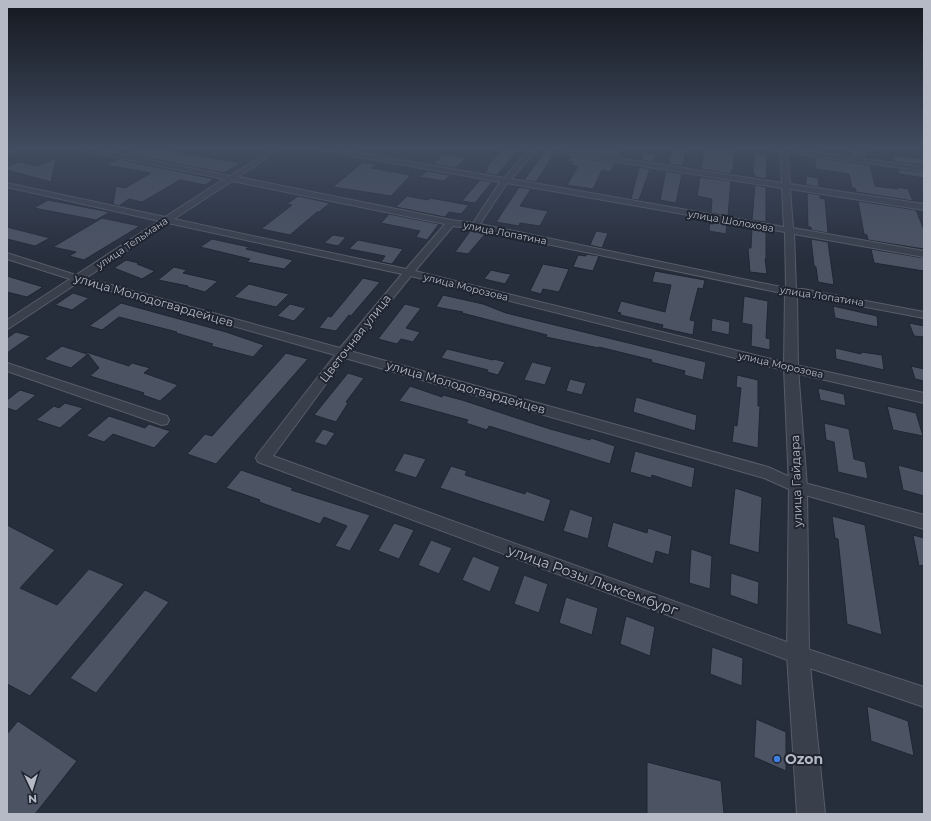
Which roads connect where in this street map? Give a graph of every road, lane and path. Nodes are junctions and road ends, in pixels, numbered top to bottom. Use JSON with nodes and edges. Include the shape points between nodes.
{"nodes":[{"id":1,"x":13,"y":187,"type":"edge"},
{"id":2,"x":216,"y":187,"type":"edge"},
{"id":3,"x":281,"y":187,"type":"edge"},
{"id":4,"x":501,"y":187,"type":"edge"},
{"id":5,"x":541,"y":187,"type":"edge"},
{"id":6,"x":786,"y":187,"type":"edge"},
{"id":7,"x":801,"y":187,"type":"edge"},
{"id":8,"x":924,"y":206,"type":"edge"},
{"id":9,"x":165,"y":221,"type":"junction"},
{"id":10,"x":451,"y":223,"type":"junction"},
{"id":11,"x":476,"y":226,"type":"junction"},
{"id":12,"x":789,"y":231,"type":"junction"},
{"id":13,"x":924,"y":254,"type":"edge"},
{"id":14,"x":7,"y":256,"type":"edge"},
{"id":15,"x":407,"y":272,"type":"junction"},
{"id":16,"x":80,"y":279,"type":"junction"},
{"id":17,"x":791,"y":292,"type":"junction"},
{"id":18,"x":924,"y":315,"type":"edge"},
{"id":19,"x":7,"y":326,"type":"edge"},
{"id":20,"x":342,"y":352,"type":"junction"},
{"id":21,"x":7,"y":367,"type":"edge"},
{"id":22,"x":791,"y":368,"type":"junction"},
{"id":23,"x":924,"y":398,"type":"edge"},
{"id":24,"x":162,"y":420,"type":"dead end"},
{"id":25,"x":263,"y":458,"type":"joint"},
{"id":26,"x":798,"y":487,"type":"junction"},
{"id":27,"x":924,"y":522,"type":"edge"},
{"id":28,"x":798,"y":655,"type":"junction"},
{"id":29,"x":924,"y":697,"type":"edge"},
{"id":30,"x":811,"y":814,"type":"edge"}],
"edges":[{"from":1,"to":9,"type":"street","name":"улица Морозова"},
{"from":2,"to":9,"type":"street","name":"улица Тельмана"},
{"from":3,"to":10,"type":"street","name":"улица Лопатина"},
{"from":4,"to":11,"type":"street"},
{"from":5,"to":12,"type":"street","name":"улица Шолохова"},
{"from":6,"to":12,"type":"street","name":"улица Гайдара"},
{"from":7,"to":8,"type":"street"},
{"from":9,"to":15,"type":"street","name":"улица Морозова"},
{"from":9,"to":16,"type":"street","name":"улица Тельмана"},
{"from":10,"to":11,"type":"street","name":"улица Лопатина"},
{"from":10,"to":15,"type":"street","name":"Цветочная улица"},
{"from":11,"to":17,"type":"street","name":"улица Лопатина"},
{"from":12,"to":13,"type":"street","name":"улица Шолохова"},
{"from":12,"to":17,"type":"street","name":"улица Гайдара"},
{"from":14,"to":16,"type":"street","name":"улица Молодогвардейцев"},
{"from":15,"to":20,"type":"street","name":"Цветочная улица"},
{"from":15,"to":22,"type":"street","name":"улица Морозова"},
{"from":16,"to":19,"type":"street","name":"улица Тельмана"},
{"from":16,"to":20,"type":"street","name":"улица Молодогвардейцев"},
{"from":17,"to":18,"type":"street","name":"улица Лопатина","via":[[803,292]]},
{"from":17,"to":22,"type":"street","name":"улица Гайдара"},
{"from":20,"to":25,"type":"street","name":"Цветочная улица"},
{"from":20,"to":26,"type":"street","name":"улица Молодогвардейцев","via":[[768,473]]},
{"from":21,"to":24,"type":"street"},
{"from":22,"to":23,"type":"street","name":"улица Морозова"},
{"from":22,"to":26,"type":"street","name":"улица Гайдара"},
{"from":25,"to":28,"type":"street","name":"улица Розы Люксембург"},
{"from":26,"to":27,"type":"street","name":"улица Молодогвардейцев"},
{"from":26,"to":28,"type":"street","name":"улица Гайдара"},
{"from":28,"to":29,"type":"street","name":"улица Розы Люксембург"},
{"from":28,"to":30,"type":"street","name":"улица Гайдара"}]}
